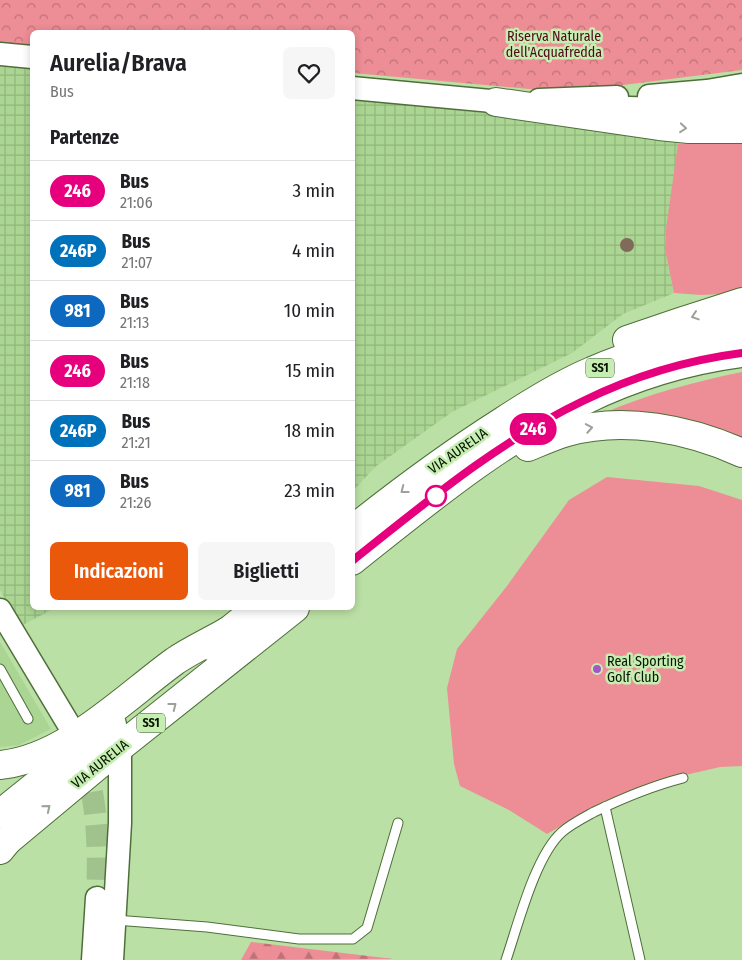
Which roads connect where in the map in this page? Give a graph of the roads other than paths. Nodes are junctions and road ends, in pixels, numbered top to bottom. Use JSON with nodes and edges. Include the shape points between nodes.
{"nodes":[{"id":1,"x":0,"y":54,"type":"edge"},
{"id":2,"x":30,"y":57,"type":"edge"},
{"id":3,"x":742,"y":85,"type":"edge"},
{"id":4,"x":355,"y":88,"type":"edge"},
{"id":5,"x":496,"y":102,"type":"junction"},
{"id":6,"x":742,"y":106,"type":"edge"},
{"id":7,"x":742,"y":129,"type":"edge"},
{"id":8,"x":742,"y":302,"type":"edge"},
{"id":9,"x":742,"y":329,"type":"edge"},
{"id":10,"x":742,"y":352,"type":"edge"},
{"id":11,"x":472,"y":440,"type":"junction"},
{"id":12,"x":742,"y":453,"type":"edge"},
{"id":13,"x":448,"y":487,"type":"junction"},
{"id":14,"x":355,"y":528,"type":"edge"},
{"id":15,"x":355,"y":559,"type":"edge"},
{"id":16,"x":0,"y":610,"type":"edge"},
{"id":17,"x":254,"y":610,"type":"edge"},
{"id":18,"x":292,"y":610,"type":"edge"},
{"id":19,"x":228,"y":631,"type":"junction"},
{"id":20,"x":0,"y":669,"type":"edge"},
{"id":21,"x":28,"y":719,"type":"dead end"},
{"id":22,"x":69,"y":725,"type":"dead end"},
{"id":23,"x":120,"y":748,"type":"junction"},
{"id":24,"x":0,"y":765,"type":"edge"},
{"id":25,"x":683,"y":778,"type":"dead end"},
{"id":26,"x":604,"y":807,"type":"junction"},
{"id":27,"x":0,"y":814,"type":"edge"},
{"id":28,"x":398,"y":823,"type":"dead end"},
{"id":29,"x":3,"y":846,"type":"edge"},
{"id":30,"x":97,"y":898,"type":"tunnel mouth"},
{"id":31,"x":115,"y":920,"type":"junction"},
{"id":32,"x":92,"y":960,"type":"edge"},
{"id":33,"x":112,"y":960,"type":"edge"},
{"id":34,"x":506,"y":960,"type":"edge"},
{"id":35,"x":640,"y":960,"type":"edge"}],
"edges":[{"from":1,"to":2,"type":"street"},
{"from":3,"to":5,"type":"street","via":[[659,96]]},
{"from":4,"to":5,"type":"street"},
{"from":5,"to":6,"type":"street","via":[[669,110]]},
{"from":5,"to":7,"type":"highway","one_way":true,"via":[[658,126]]},
{"from":8,"to":11,"type":"highway","one_way":true,"via":[[651,331],[557,372],[519,398]]},
{"from":9,"to":11,"type":"highway","name":"VIA AURELIA","number":"SS1","via":[[663,347],[593,370],[550,391]]},
{"from":10,"to":13,"type":"highway","name":"VIA AURELIA","number":"SS1","via":[[643,377],[582,401],[506,445]]},
{"from":11,"to":14,"type":"highway","name":"VIA AURELIA","number":"SS1","one_way":true},
{"from":13,"to":12,"type":"highway","one_way":true,"via":[[525,448],[567,432],[598,426],[668,430],[723,444]]},
{"from":13,"to":15,"type":"highway","name":"VIA AURELIA","number":"SS1"},
{"from":16,"to":22,"type":"street"},
{"from":17,"to":19,"type":"highway","name":"VIA AURELIA","number":"SS1"},
{"from":23,"to":18,"type":"highway","name":"VIA AURELIA","number":"SS1","one_way":true},
{"from":19,"to":24,"type":"highway","via":[[177,660],[66,742],[40,755]]},
{"from":19,"to":27,"type":"highway","name":"VIA AURELIA","number":"SS1"},
{"from":20,"to":21,"type":"lane"},
{"from":29,"to":23,"type":"highway","name":"VIA AURELIA","number":"SS1","one_way":true},
{"from":23,"to":31,"type":"street"},
{"from":25,"to":26,"type":"lane"},
{"from":26,"to":34,"type":"lane","via":[[562,832],[548,851],[535,874]]},
{"from":26,"to":35,"type":"lane"},
{"from":28,"to":31,"type":"lane","via":[[367,928],[353,939],[299,939]]},
{"from":30,"to":32,"type":"street"},
{"from":31,"to":33,"type":"street"}]}
